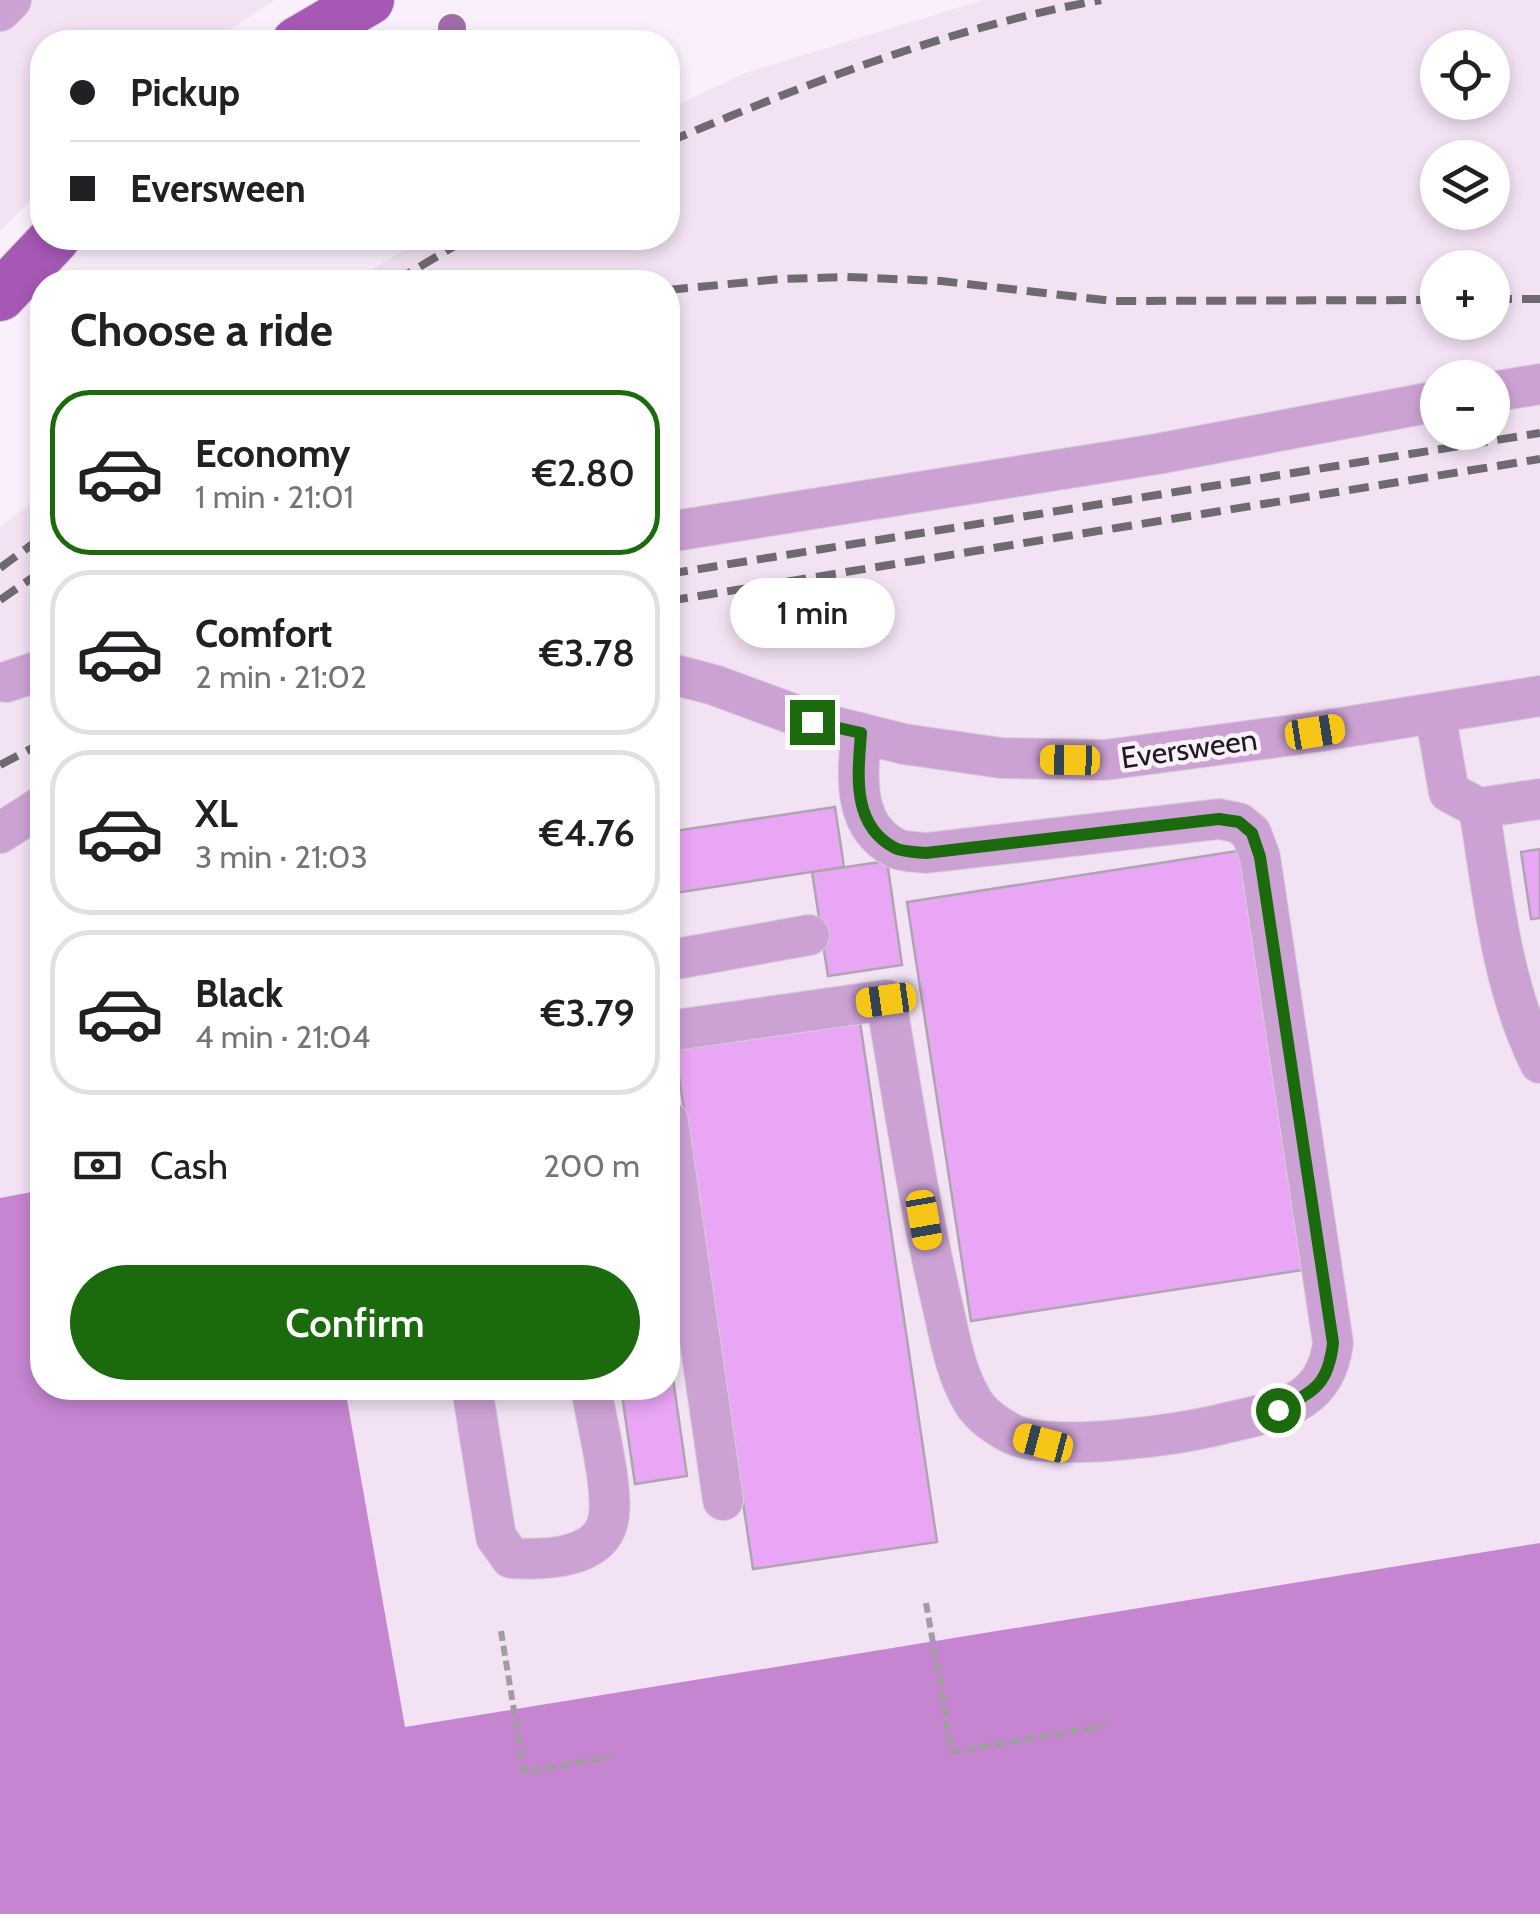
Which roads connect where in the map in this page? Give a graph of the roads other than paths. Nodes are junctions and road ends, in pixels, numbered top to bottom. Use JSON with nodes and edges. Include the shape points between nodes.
{"nodes":[{"id":1,"x":11,"y":0,"type":"edge"},
{"id":2,"x":369,"y":0,"type":"edge"},
{"id":3,"x":0,"y":11,"type":"edge"},
{"id":4,"x":318,"y":30,"type":"edge"},
{"id":5,"x":44,"y":250,"type":"edge"},
{"id":6,"x":0,"y":296,"type":"edge"},
{"id":7,"x":1540,"y":384,"type":"edge"},
{"id":8,"x":1510,"y":389,"type":"edge"},
{"id":9,"x":1420,"y":404,"type":"edge"},
{"id":10,"x":680,"y":530,"type":"edge"},
{"id":11,"x":680,"y":675,"type":"edge"},
{"id":12,"x":1540,"y":696,"type":"edge"},
{"id":13,"x":1435,"y":713,"type":"junction"},
{"id":14,"x":861,"y":733,"type":"junction"},
{"id":15,"x":1540,"y":799,"type":"edge"},
{"id":16,"x":1479,"y":808,"type":"junction"},
{"id":17,"x":30,"y":814,"type":"edge"},
{"id":18,"x":0,"y":834,"type":"edge"},
{"id":19,"x":809,"y":935,"type":"dead end"},
{"id":20,"x":680,"y":958,"type":"edge"},
{"id":21,"x":680,"y":1029,"type":"edge"},
{"id":22,"x":1540,"y":1063,"type":"edge"},
{"id":23,"x":680,"y":1204,"type":"edge"},
{"id":24,"x":474,"y":1400,"type":"edge"},
{"id":25,"x":593,"y":1400,"type":"edge"},
{"id":26,"x":723,"y":1500,"type":"dead end"}],
"edges":[{"from":1,"to":3,"type":"street"},
{"from":2,"to":4,"type":"main road"},
{"from":5,"to":6,"type":"main road"},
{"from":7,"to":8,"type":"street"},
{"from":9,"to":10,"type":"street","via":[[1100,464]]},
{"from":11,"to":14,"type":"street","name":"Eversween"},
{"from":12,"to":13,"type":"street","name":"Eversween"},
{"from":13,"to":14,"type":"street","name":"Eversween","via":[[1104,760],[1001,758]]},
{"from":13,"to":16,"type":"street","via":[[1449,792]]},
{"from":14,"to":21,"type":"street","via":[[861,808],[896,848],[926,853],[1219,819],[1239,822],[1252,833],[1328,1304],[1330,1368],[1312,1392],[1278,1410],[1212,1426],[1069,1445],[1014,1435],[984,1416],[955,1359],[886,1000]]},
{"from":15,"to":16,"type":"street"},
{"from":16,"to":22,"type":"street","via":[[1502,953]]},
{"from":17,"to":18,"type":"street"},
{"from":19,"to":20,"type":"street"},
{"from":23,"to":26,"type":"street"},
{"from":24,"to":25,"type":"street","via":[[496,1537],[511,1558],[536,1560],[579,1552],[608,1523]]}]}
